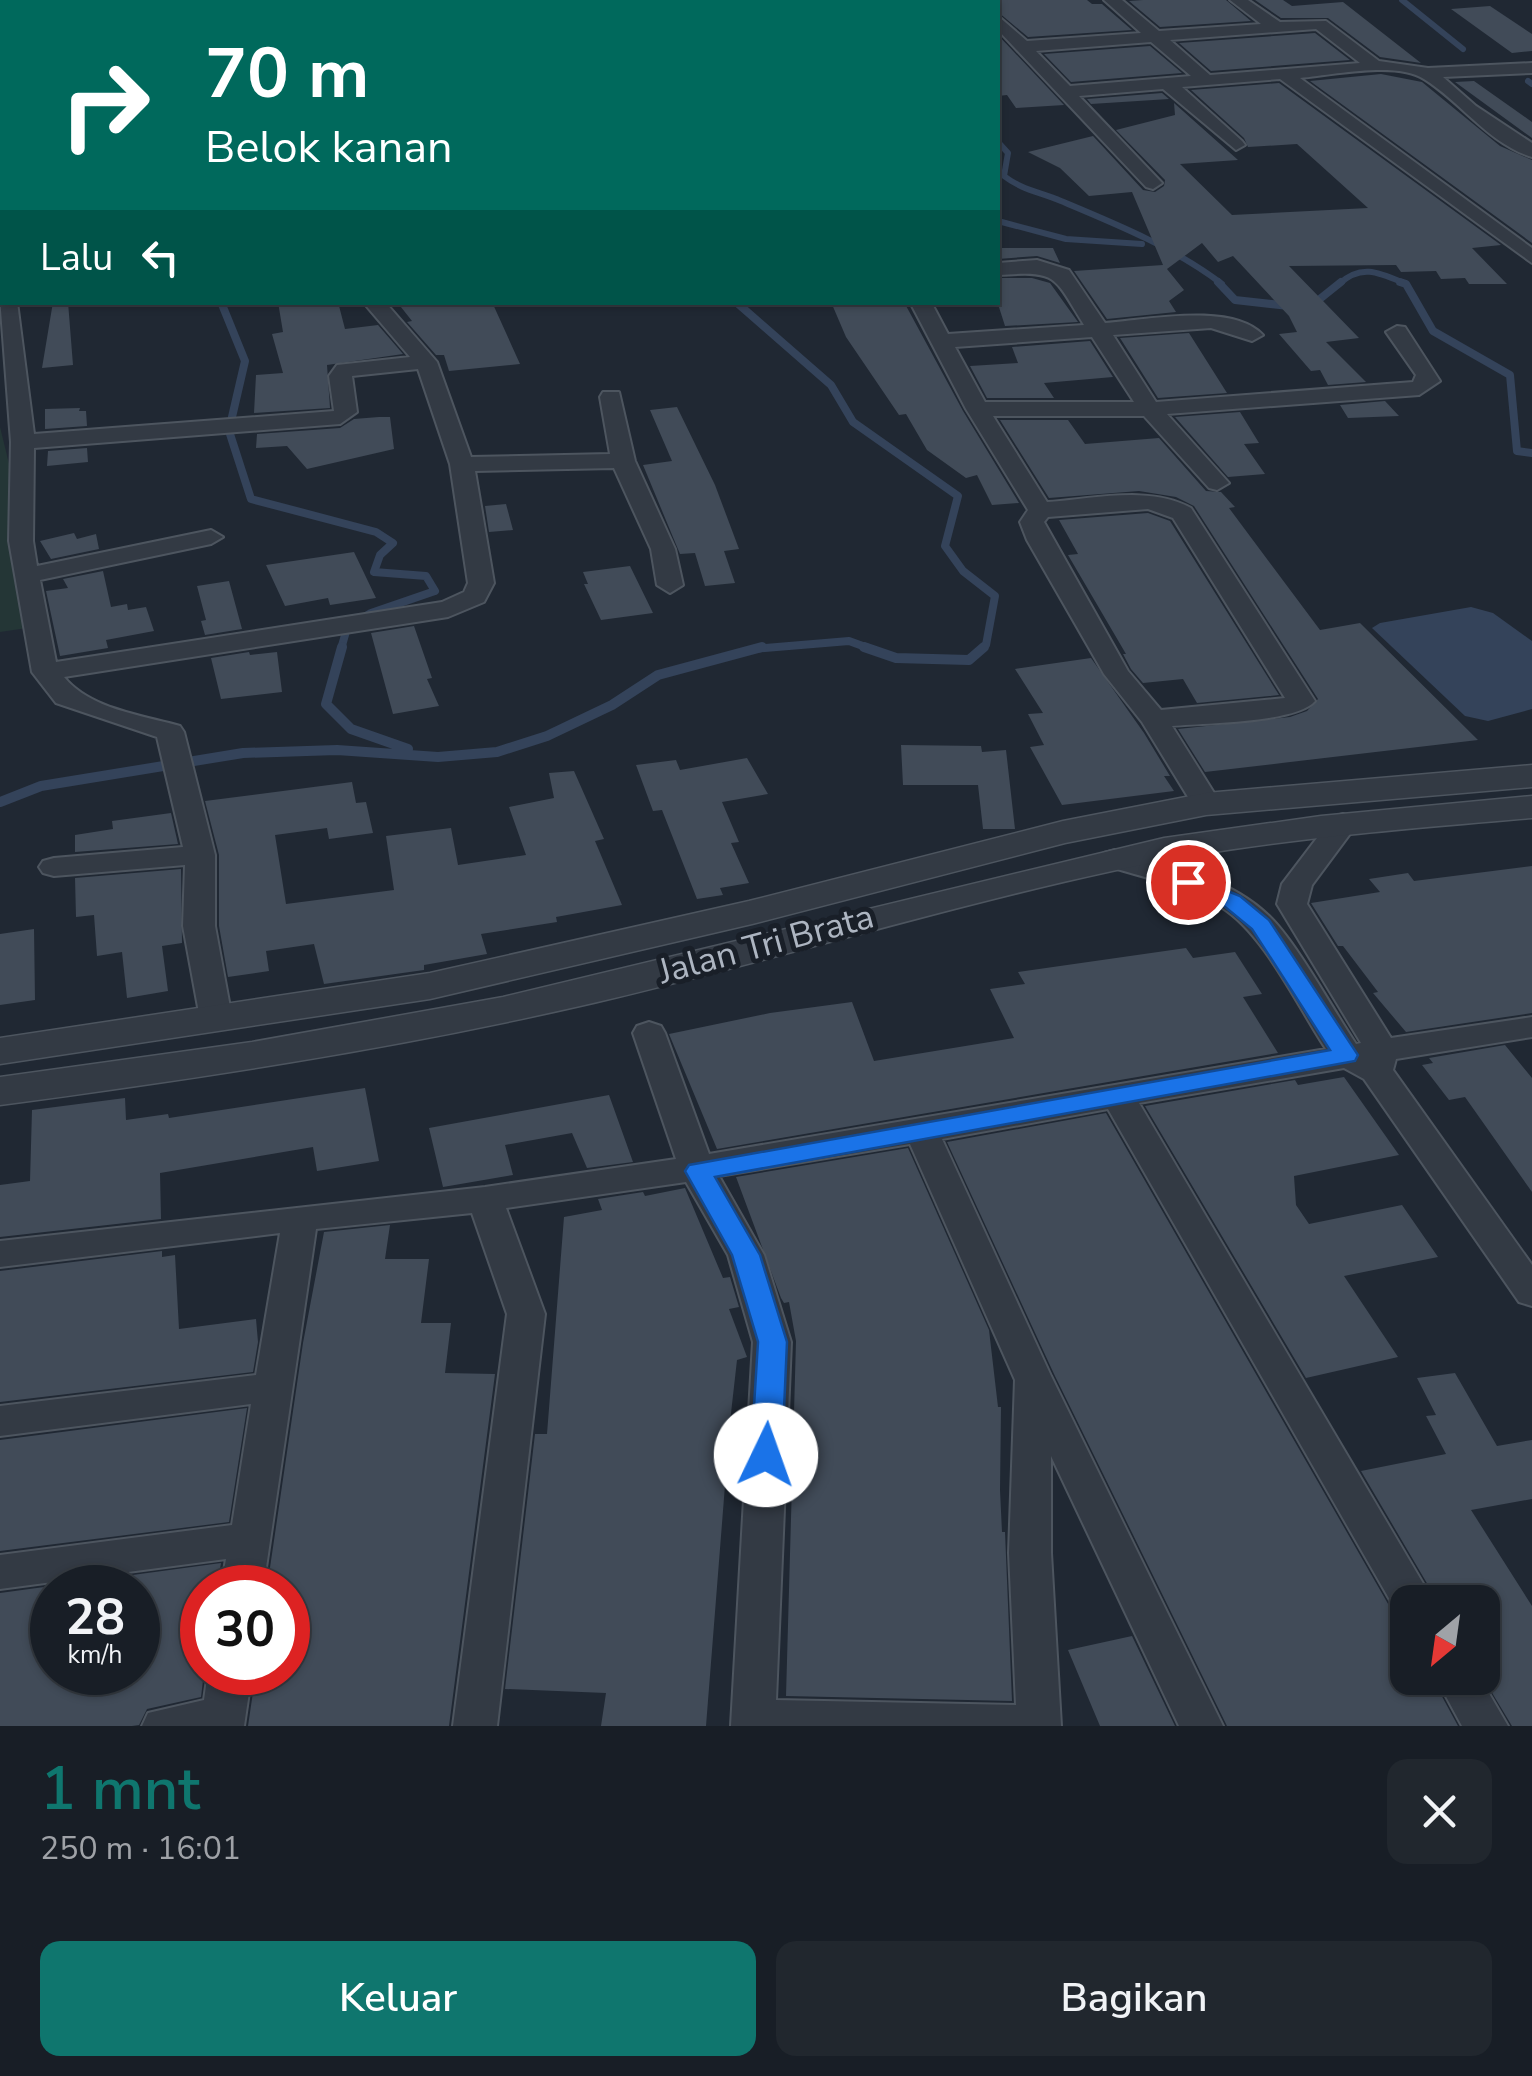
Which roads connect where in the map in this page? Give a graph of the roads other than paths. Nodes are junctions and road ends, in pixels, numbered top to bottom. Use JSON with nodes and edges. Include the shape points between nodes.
{"nodes":[{"id":1,"x":1112,"y":0,"type":"edge"},
{"id":2,"x":1238,"y":0,"type":"edge"},
{"id":3,"x":1000,"y":23,"type":"edge"},
{"id":4,"x":1275,"y":26,"type":"junction"},
{"id":5,"x":1158,"y":36,"type":"junction"},
{"id":6,"x":1020,"y":47,"type":"junction"},
{"id":7,"x":1375,"y":66,"type":"junction"},
{"id":8,"x":1532,"y":68,"type":"edge"},
{"id":9,"x":1428,"y":73,"type":"junction"},
{"id":10,"x":1284,"y":74,"type":"junction"},
{"id":11,"x":1205,"y":78,"type":"junction"},
{"id":12,"x":1167,"y":83,"type":"junction"},
{"id":13,"x":1062,"y":92,"type":"junction"},
{"id":14,"x":1236,"y":145,"type":"dead end"},
{"id":15,"x":1532,"y":151,"type":"edge"},
{"id":16,"x":1153,"y":183,"type":"dead end"},
{"id":17,"x":1532,"y":257,"type":"edge"},
{"id":18,"x":1000,"y":268,"type":"edge"},
{"id":19,"x":6,"y":305,"type":"edge"},
{"id":20,"x":376,"y":305,"type":"edge"},
{"id":21,"x":922,"y":305,"type":"edge"},
{"id":22,"x":1097,"y":332,"type":"junction"},
{"id":23,"x":1397,"y":332,"type":"dead end"},
{"id":24,"x":1252,"y":335,"type":"dead end"},
{"id":25,"x":942,"y":341,"type":"junction"},
{"id":26,"x":426,"y":362,"type":"junction"},
{"id":27,"x":611,"y":397,"type":"dead end"},
{"id":28,"x":977,"y":409,"type":"junction"},
{"id":29,"x":1150,"y":409,"type":"junction"},
{"id":30,"x":22,"y":442,"type":"junction"},
{"id":31,"x":623,"y":462,"type":"junction"},
{"id":32,"x":462,"y":464,"type":"junction"},
{"id":33,"x":1217,"y":483,"type":"dead end"},
{"id":34,"x":1040,"y":510,"type":"junction"},
{"id":35,"x":212,"y":536,"type":"dead end"},
{"id":36,"x":28,"y":574,"type":"junction"},
{"id":37,"x":670,"y":585,"type":"dead end"},
{"id":38,"x":45,"y":672,"type":"junction"},
{"id":39,"x":1154,"y":719,"type":"junction"},
{"id":40,"x":1532,"y":776,"type":"edge"},
{"id":41,"x":1206,"y":804,"type":"junction"},
{"id":42,"x":1532,"y":807,"type":"edge"},
{"id":43,"x":1343,"y":824,"type":"junction"},
{"id":44,"x":200,"y":855,"type":"junction"},
{"id":45,"x":1115,"y":859,"type":"junction"},
{"id":46,"x":54,"y":867,"type":"dead end"},
{"id":47,"x":882,"y":896,"type":"junction"},
{"id":48,"x":216,"y":1018,"type":"junction"},
{"id":49,"x":1532,"y":1028,"type":"edge"},
{"id":50,"x":648,"y":1033,"type":"dead end"},
{"id":51,"x":0,"y":1051,"type":"edge"},
{"id":52,"x":1368,"y":1059,"type":"junction"},
{"id":53,"x":0,"y":1090,"type":"edge"},
{"id":54,"x":1117,"y":1096,"type":"junction"},
{"id":55,"x":922,"y":1131,"type":"junction"},
{"id":56,"x":698,"y":1171,"type":"junction"},
{"id":57,"x":485,"y":1199,"type":"junction"},
{"id":58,"x":300,"y":1218,"type":"junction"},
{"id":59,"x":0,"y":1254,"type":"edge"},
{"id":60,"x":1532,"y":1293,"type":"edge"},
{"id":61,"x":1032,"y":1376,"type":"junction"},
{"id":62,"x":274,"y":1388,"type":"junction"},
{"id":63,"x":0,"y":1421,"type":"edge"},
{"id":64,"x":249,"y":1539,"type":"junction"},
{"id":65,"x":245,"y":1565,"type":"edge"},
{"id":66,"x":0,"y":1572,"type":"edge"},
{"id":67,"x":1404,"y":1585,"type":"edge"},
{"id":68,"x":1467,"y":1695,"type":"edge"},
{"id":69,"x":226,"y":1704,"type":"edge"},
{"id":70,"x":753,"y":1722,"type":"edge"},
{"id":71,"x":1039,"y":1725,"type":"edge"},
{"id":72,"x":164,"y":1726,"type":"edge"},
{"id":73,"x":475,"y":1726,"type":"edge"},
{"id":74,"x":1201,"y":1726,"type":"edge"},
{"id":75,"x":1486,"y":1726,"type":"edge"}],
"edges":[{"from":1,"to":5,"type":"street"},
{"from":2,"to":4,"type":"street"},
{"from":3,"to":6,"type":"street"},
{"from":4,"to":5,"type":"street"},
{"from":4,"to":7,"type":"street","via":[[1324,25]]},
{"from":5,"to":6,"type":"street"},
{"from":5,"to":11,"type":"street"},
{"from":6,"to":13,"type":"street"},
{"from":7,"to":9,"type":"street"},
{"from":7,"to":10,"type":"street"},
{"from":8,"to":9,"type":"street"},
{"from":9,"to":15,"type":"street"},
{"from":10,"to":11,"type":"street"},
{"from":10,"to":17,"type":"street"},
{"from":11,"to":12,"type":"street"},
{"from":12,"to":13,"type":"street"},
{"from":12,"to":14,"type":"street"},
{"from":13,"to":16,"type":"street"},
{"from":18,"to":22,"type":"street","via":[[1038,266],[1062,274]]},
{"from":19,"to":30,"type":"street"},
{"from":20,"to":26,"type":"street"},
{"from":21,"to":25,"type":"street"},
{"from":22,"to":24,"type":"street","via":[[1211,322]]},
{"from":22,"to":25,"type":"street"},
{"from":22,"to":29,"type":"street"},
{"from":23,"to":29,"type":"street","via":[[1427,375],[1420,388]]},
{"from":25,"to":28,"type":"street"},
{"from":26,"to":30,"type":"street","via":[[345,370],[340,376],[346,412],[340,417]]},
{"from":26,"to":32,"type":"street"},
{"from":27,"to":31,"type":"street"},
{"from":28,"to":29,"type":"street"},
{"from":28,"to":34,"type":"street"},
{"from":29,"to":33,"type":"street"},
{"from":30,"to":36,"type":"street","via":[[21,541]]},
{"from":31,"to":32,"type":"street"},
{"from":31,"to":37,"type":"street","via":[[663,549]]},
{"from":32,"to":38,"type":"street","via":[[481,584],[466,603]]},
{"from":34,"to":39,"type":"street","via":[[1032,522],[1039,540],[1118,674]]},
{"from":34,"to":39,"type":"street","via":[[1148,502],[1182,513],[1301,701]]},
{"from":35,"to":36,"type":"street"},
{"from":36,"to":38,"type":"street"},
{"from":38,"to":44,"type":"street","via":[[66,697],[84,706],[170,732]]},
{"from":39,"to":41,"type":"street"},
{"from":40,"to":41,"type":"street","name":"Jalan Tri Brata"},
{"from":41,"to":47,"type":"street","name":"Jalan Tri Brata","via":[[1063,832]]},
{"from":42,"to":43,"type":"street","name":"Jalan Tri Brata"},
{"from":43,"to":45,"type":"street","name":"Jalan Tri Brata"},
{"from":43,"to":52,"type":"street","via":[[1297,884],[1292,904]]},
{"from":44,"to":46,"type":"street"},
{"from":44,"to":48,"type":"street","via":[[200,926]]},
{"from":45,"to":47,"type":"street","name":"Jalan Tri Brata"},
{"from":45,"to":52,"type":"street","via":[[1232,901],[1261,925]]},
{"from":47,"to":48,"type":"street","name":"Jalan Tri Brata","via":[[430,986]]},
{"from":47,"to":53,"type":"street","name":"Jalan Tri Brata","via":[[754,949],[504,1010],[188,1067]]},
{"from":48,"to":51,"type":"street","name":"Jalan Tri Brata"},
{"from":49,"to":52,"type":"street"},
{"from":50,"to":56,"type":"street"},
{"from":52,"to":54,"type":"street"},
{"from":52,"to":60,"type":"street"},
{"from":54,"to":55,"type":"street"},
{"from":54,"to":67,"type":"street"},
{"from":55,"to":56,"type":"street"},
{"from":55,"to":61,"type":"street"},
{"from":56,"to":57,"type":"street"},
{"from":56,"to":70,"type":"street","via":[[746,1255],[772,1342]]},
{"from":57,"to":58,"type":"street"},
{"from":57,"to":73,"type":"street","via":[[526,1314]]},
{"from":58,"to":59,"type":"street"},
{"from":58,"to":62,"type":"street"},
{"from":61,"to":71,"type":"street","via":[[1030,1553]]},
{"from":61,"to":74,"type":"street"},
{"from":62,"to":63,"type":"street"},
{"from":62,"to":64,"type":"street"},
{"from":64,"to":65,"type":"street"},
{"from":64,"to":66,"type":"street"},
{"from":68,"to":75,"type":"street"},
{"from":69,"to":72,"type":"street"},
{"from":70,"to":71,"type":"street"}]}
